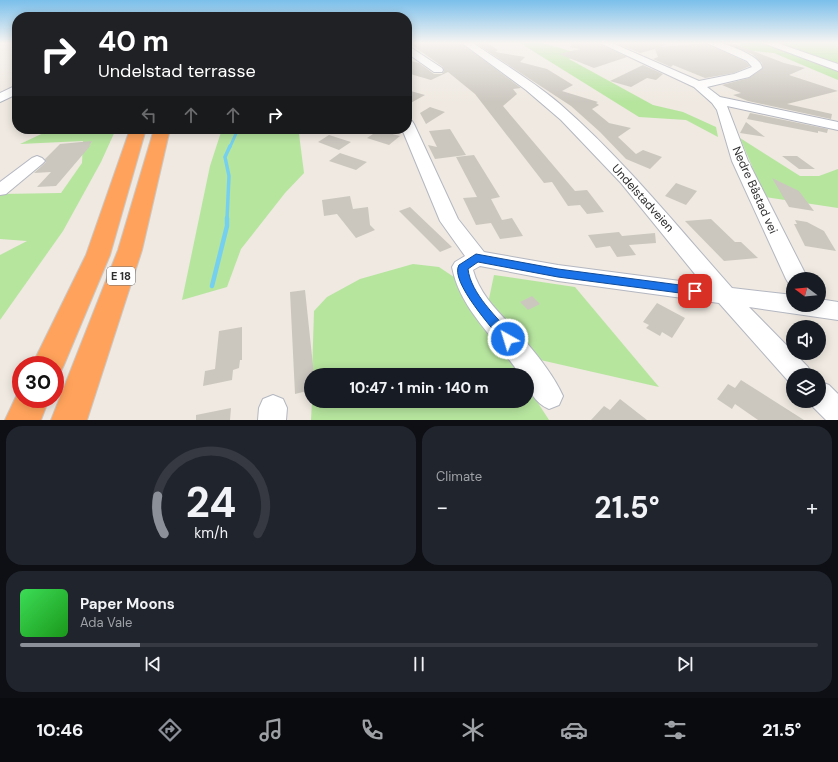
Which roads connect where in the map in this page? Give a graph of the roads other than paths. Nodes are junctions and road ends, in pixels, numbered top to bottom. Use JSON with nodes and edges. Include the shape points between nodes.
{"nodes":[{"id":1,"x":428,"y":63,"type":"edge"},
{"id":2,"x":495,"y":63,"type":"edge"},
{"id":3,"x":648,"y":63,"type":"edge"},
{"id":4,"x":755,"y":63,"type":"edge"},
{"id":5,"x":823,"y":63,"type":"edge"},
{"id":6,"x":838,"y":68,"type":"edge"},
{"id":7,"x":438,"y":70,"type":"dead end"},
{"id":8,"x":698,"y":85,"type":"junction"},
{"id":9,"x":12,"y":92,"type":"edge"},
{"id":10,"x":0,"y":98,"type":"edge"},
{"id":11,"x":716,"y":100,"type":"junction"},
{"id":12,"x":838,"y":126,"type":"edge"},
{"id":13,"x":136,"y":134,"type":"edge"},
{"id":14,"x":161,"y":134,"type":"edge"},
{"id":15,"x":411,"y":134,"type":"edge"},
{"id":16,"x":37,"y":161,"type":"dead end"},
{"id":17,"x":0,"y":190,"type":"edge"},
{"id":18,"x":476,"y":258,"type":"junction"},
{"id":19,"x":794,"y":272,"type":"edge"},
{"id":20,"x":726,"y":296,"type":"junction"},
{"id":21,"x":786,"y":303,"type":"edge"},
{"id":22,"x":826,"y":309,"type":"edge"},
{"id":23,"x":838,"y":311,"type":"edge"},
{"id":24,"x":52,"y":356,"type":"edge"},
{"id":25,"x":793,"y":368,"type":"edge"},
{"id":26,"x":549,"y":396,"type":"dead end"},
{"id":27,"x":826,"y":401,"type":"edge"},
{"id":28,"x":28,"y":408,"type":"edge"},
{"id":29,"x":838,"y":413,"type":"edge"},
{"id":30,"x":23,"y":420,"type":"edge"},
{"id":31,"x":69,"y":420,"type":"edge"}],
"edges":[{"from":1,"to":7,"type":"street"},
{"from":2,"to":20,"type":"street","name":"Undelstadveien","via":[[541,94],[584,135],[641,195]]},
{"from":3,"to":8,"type":"street","name":"Nedre Båstad vei"},
{"from":4,"to":8,"type":"street","via":[[758,68],[754,72]]},
{"from":5,"to":6,"type":"street"},
{"from":8,"to":11,"type":"street","name":"Nedre Båstad vei"},
{"from":9,"to":10,"type":"street"},
{"from":11,"to":12,"type":"street","name":"Nedre Båstad vei"},
{"from":11,"to":19,"type":"street","name":"Nedre Båstad vei","via":[[723,110],[740,162]]},
{"from":13,"to":24,"type":"highway","number":"E 18","via":[[98,255]]},
{"from":14,"to":31,"type":"highway","number":"E 18","via":[[130,250]]},
{"from":15,"to":18,"type":"street","via":[[449,221]]},
{"from":16,"to":17,"type":"street"},
{"from":18,"to":20,"type":"street","via":[[558,273]]},
{"from":18,"to":26,"type":"street","via":[[462,267],[468,287]]},
{"from":20,"to":21,"type":"street"},
{"from":20,"to":25,"type":"street","name":"Undelstadveien"},
{"from":22,"to":23,"type":"street"},
{"from":27,"to":29,"type":"street"},
{"from":28,"to":30,"type":"highway"}]}
